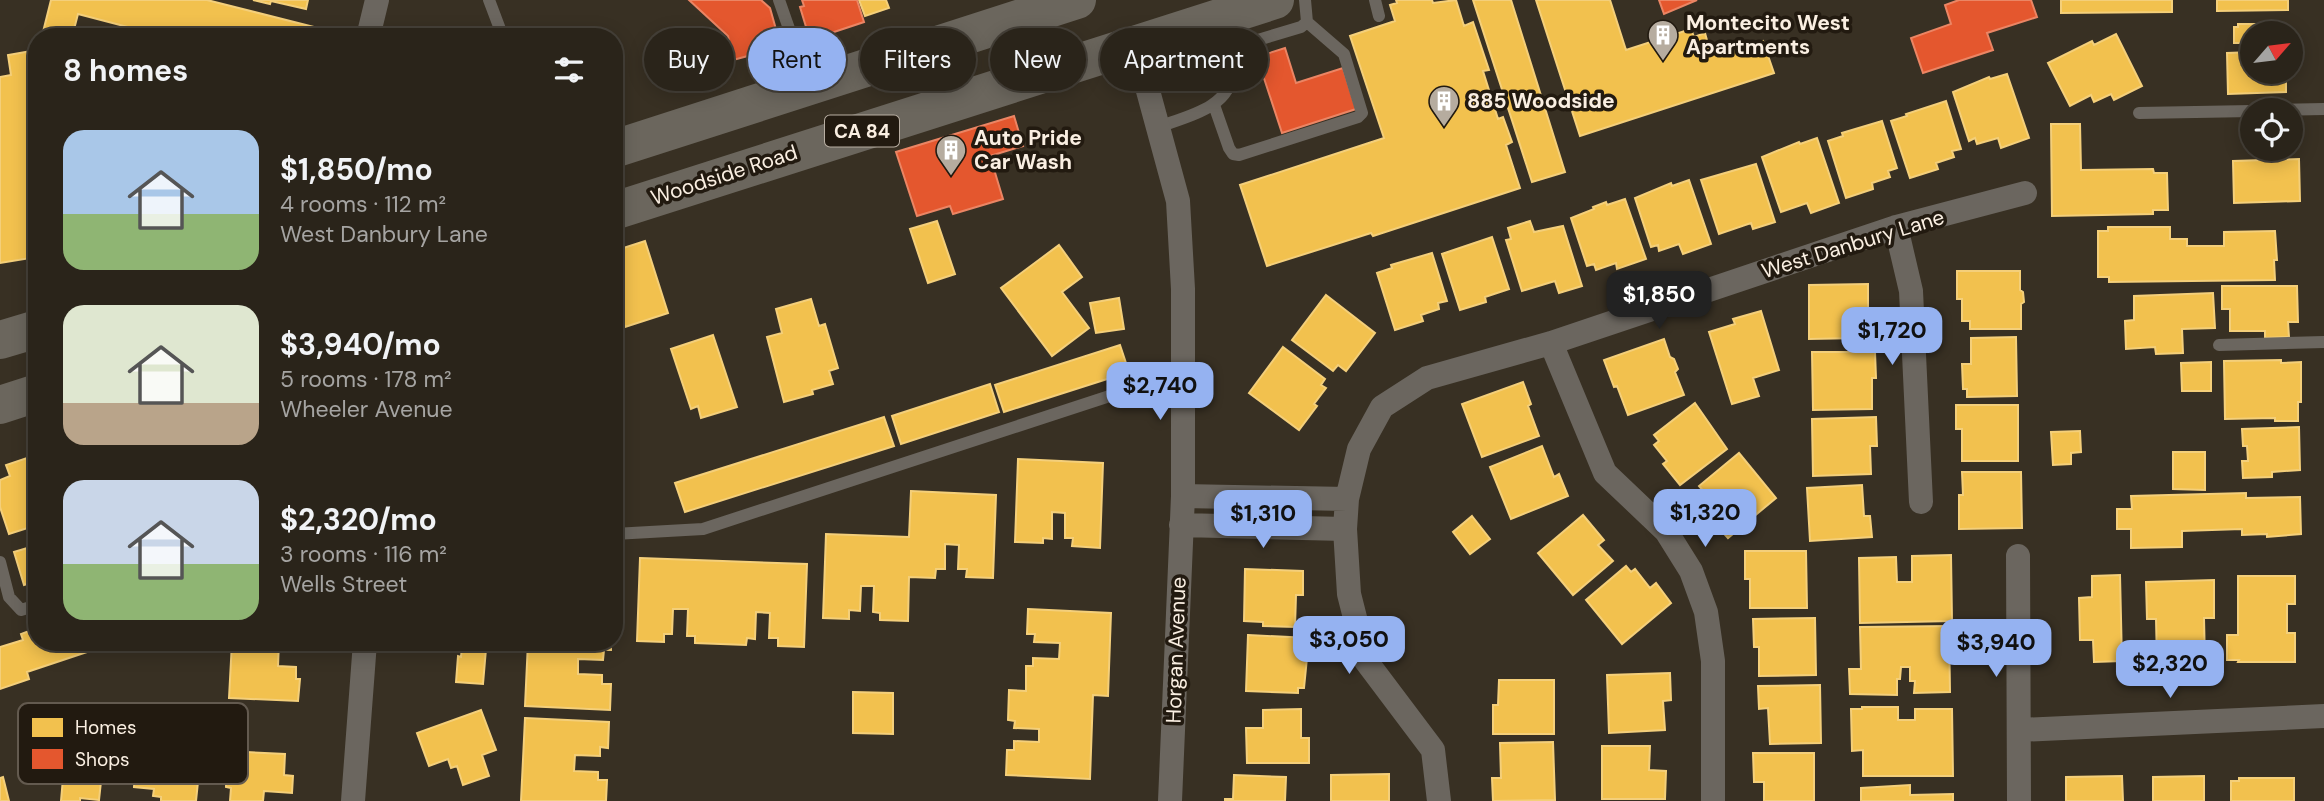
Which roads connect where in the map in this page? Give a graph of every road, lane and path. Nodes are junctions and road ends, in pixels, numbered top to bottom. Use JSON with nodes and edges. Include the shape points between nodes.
{"nodes":[{"id":1,"x":377,"y":0,"type":"edge"},
{"id":2,"x":489,"y":0,"type":"edge"},
{"id":3,"x":779,"y":0,"type":"edge"},
{"id":4,"x":1075,"y":0,"type":"edge"},
{"id":5,"x":1275,"y":0,"type":"edge"},
{"id":6,"x":1305,"y":0,"type":"edge"},
{"id":7,"x":1375,"y":0,"type":"edge"},
{"id":8,"x":1380,"y":16,"type":"dead end"},
{"id":9,"x":1307,"y":22,"type":"junction"},
{"id":10,"x":370,"y":28,"type":"edge"},
{"id":11,"x":500,"y":28,"type":"edge"},
{"id":12,"x":789,"y":28,"type":"edge"},
{"id":13,"x":1231,"y":28,"type":"edge"},
{"id":14,"x":1268,"y":30,"type":"edge"},
{"id":15,"x":1100,"y":54,"type":"edge"},
{"id":16,"x":846,"y":73,"type":"edge"},
{"id":17,"x":794,"y":91,"type":"edge"},
{"id":18,"x":1148,"y":91,"type":"edge"},
{"id":19,"x":1227,"y":91,"type":"edge"},
{"id":20,"x":1214,"y":105,"type":"junction"},
{"id":21,"x":2303,"y":109,"type":"edge"},
{"id":22,"x":2324,"y":109,"type":"edge"},
{"id":23,"x":2240,"y":111,"type":"edge"},
{"id":24,"x":2138,"y":113,"type":"dead end"},
{"id":25,"x":1158,"y":127,"type":"junction"},
{"id":26,"x":623,"y":146,"type":"edge"},
{"id":27,"x":2025,"y":193,"type":"dead end"},
{"id":28,"x":623,"y":208,"type":"edge"},
{"id":29,"x":1896,"y":227,"type":"junction"},
{"id":30,"x":28,"y":332,"type":"edge"},
{"id":31,"x":0,"y":340,"type":"edge"},
{"id":32,"x":2324,"y":342,"type":"edge"},
{"id":33,"x":1551,"y":343,"type":"junction"},
{"id":34,"x":2219,"y":345,"type":"dead end"},
{"id":35,"x":1183,"y":372,"type":"junction"},
{"id":36,"x":28,"y":396,"type":"edge"},
{"id":37,"x":0,"y":405,"type":"edge"},
{"id":38,"x":1183,"y":496,"type":"junction"},
{"id":39,"x":1347,"y":499,"type":"junction"},
{"id":40,"x":1921,"y":502,"type":"dead end"},
{"id":41,"x":1181,"y":525,"type":"junction"},
{"id":42,"x":1345,"y":529,"type":"junction"},
{"id":43,"x":623,"y":533,"type":"edge"},
{"id":44,"x":2018,"y":556,"type":"dead end"},
{"id":45,"x":0,"y":562,"type":"edge"},
{"id":46,"x":28,"y":608,"type":"edge"},
{"id":47,"x":364,"y":651,"type":"edge"},
{"id":48,"x":2324,"y":716,"type":"edge"},
{"id":49,"x":2019,"y":730,"type":"junction"},
{"id":50,"x":353,"y":801,"type":"edge"},
{"id":51,"x":1170,"y":801,"type":"edge"},
{"id":52,"x":1439,"y":801,"type":"edge"},
{"id":53,"x":1713,"y":801,"type":"edge"},
{"id":54,"x":2019,"y":801,"type":"edge"}],
"edges":[{"from":1,"to":10,"type":"street"},
{"from":2,"to":11,"type":"lane"},
{"from":3,"to":12,"type":"lane"},
{"from":4,"to":16,"type":"main road","via":[[1011,16]]},
{"from":5,"to":13,"type":"main road","name":"Woodside Road","number":"CA 84"},
{"from":6,"to":9,"type":"lane"},
{"from":7,"to":8,"type":"lane"},
{"from":9,"to":14,"type":"lane","via":[[1301,27]]},
{"from":9,"to":20,"type":"lane","via":[[1344,54],[1362,113],[1358,117],[1239,155],[1229,148]]},
{"from":15,"to":28,"type":"main road","name":"Woodside Road","number":"CA 84"},
{"from":17,"to":26,"type":"main road"},
{"from":18,"to":25,"type":"street","name":"Horgan Avenue"},
{"from":19,"to":20,"type":"lane"},
{"from":20,"to":25,"type":"lane"},
{"from":21,"to":22,"type":"lane"},
{"from":23,"to":24,"type":"lane"},
{"from":25,"to":35,"type":"street","name":"Horgan Avenue","via":[[1178,201]]},
{"from":27,"to":29,"type":"street","name":"West Danbury Lane"},
{"from":29,"to":33,"type":"street","name":"West Danbury Lane"},
{"from":29,"to":40,"type":"street","via":[[1911,291]]},
{"from":30,"to":31,"type":"main road"},
{"from":32,"to":34,"type":"lane"},
{"from":33,"to":39,"type":"street","name":"West Danbury Lane","via":[[1427,379],[1382,407],[1359,449]]},
{"from":33,"to":53,"type":"street","via":[[1605,473],[1666,531],[1692,571],[1706,612],[1713,661]]},
{"from":35,"to":38,"type":"street","name":"Horgan Avenue"},
{"from":35,"to":43,"type":"lane","via":[[703,529]]},
{"from":36,"to":37,"type":"main road"},
{"from":38,"to":39,"type":"street"},
{"from":38,"to":41,"type":"street","name":"Horgan Avenue"},
{"from":39,"to":42,"type":"street","name":"West Danbury Lane"},
{"from":41,"to":42,"type":"street"},
{"from":41,"to":51,"type":"street","name":"Horgan Avenue"},
{"from":42,"to":52,"type":"street","name":"West Danbury Lane","via":[[1349,594],[1366,661],[1433,750]]},
{"from":44,"to":49,"type":"street"},
{"from":45,"to":46,"type":"lane","via":[[9,597],[21,610]]},
{"from":47,"to":50,"type":"street"},
{"from":48,"to":49,"type":"street"},
{"from":49,"to":54,"type":"street"}]}
